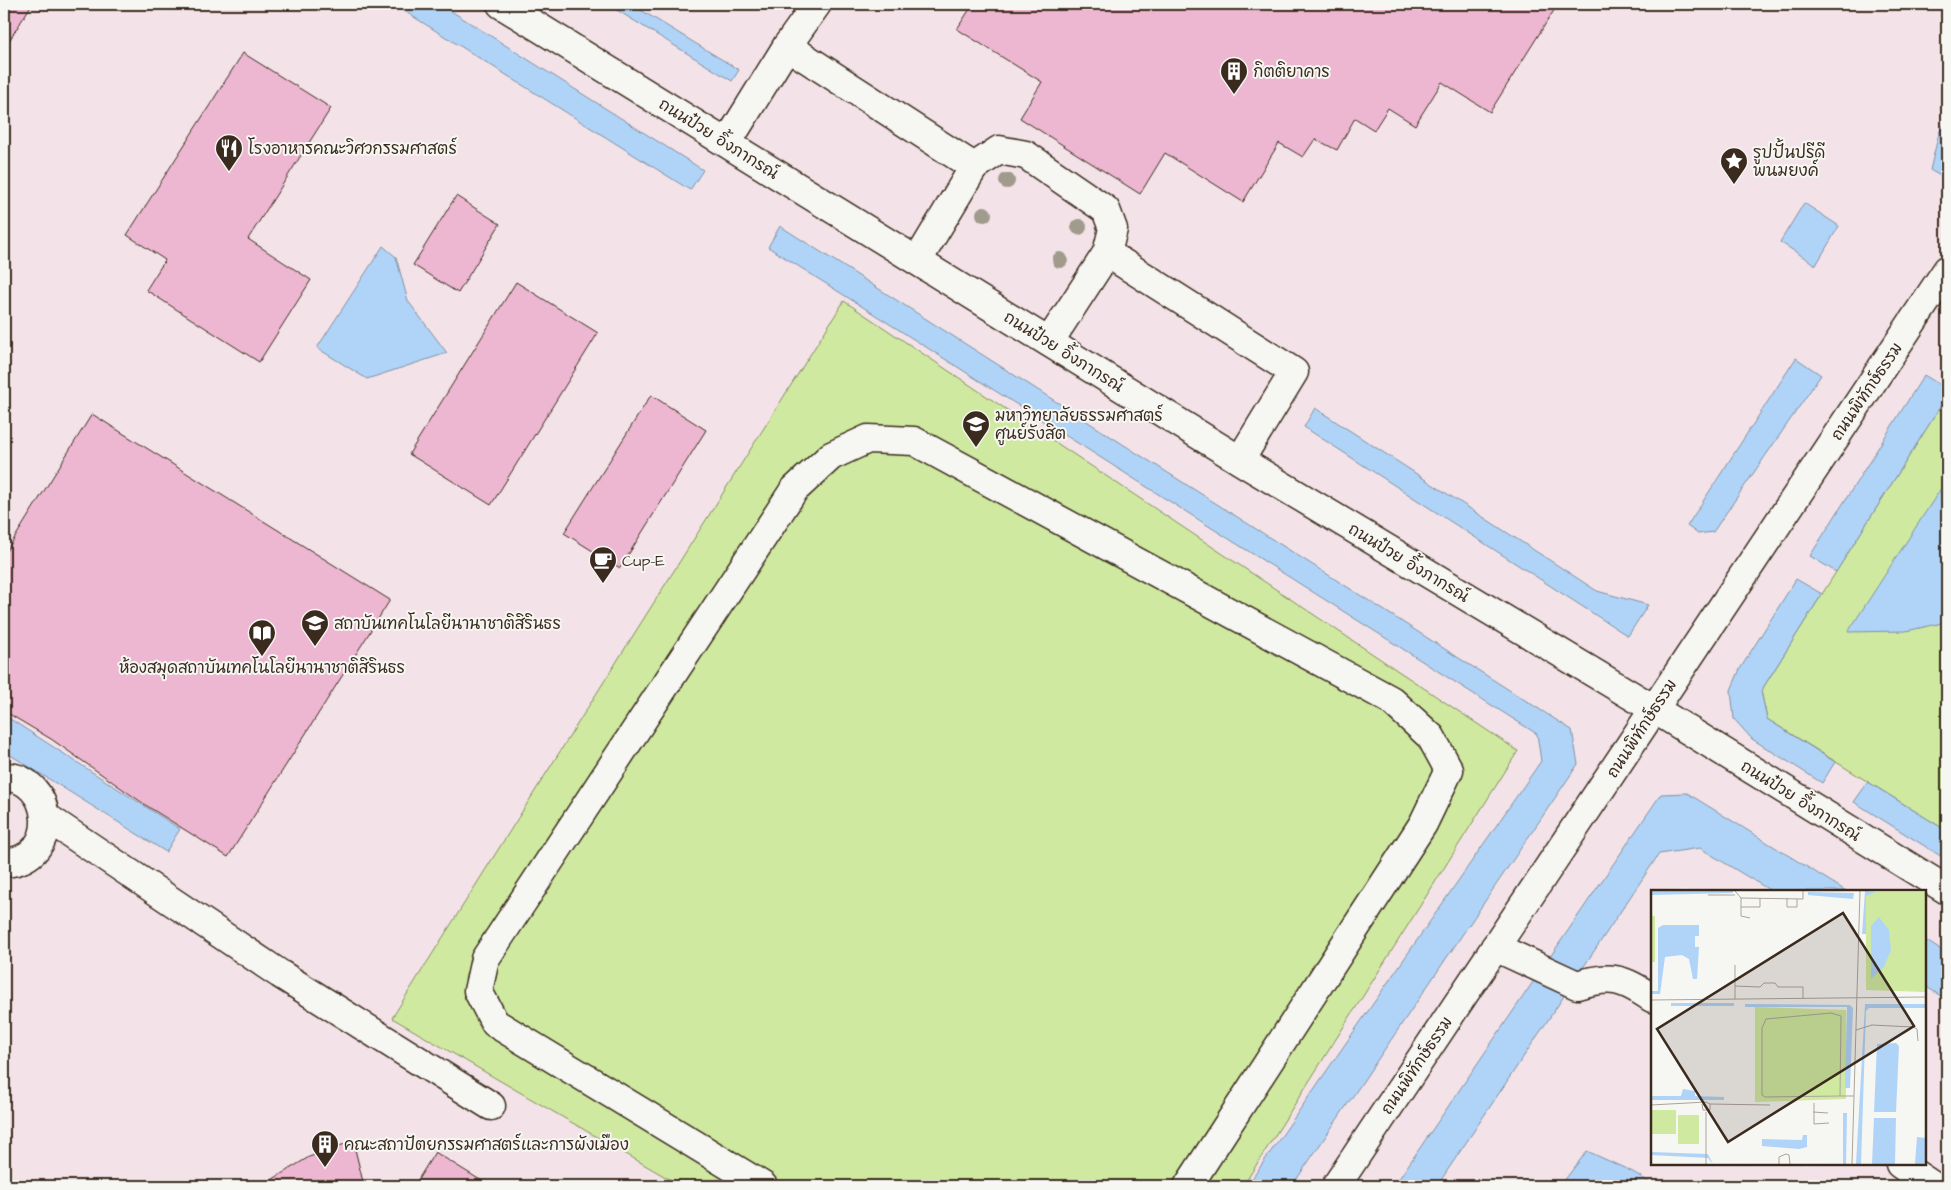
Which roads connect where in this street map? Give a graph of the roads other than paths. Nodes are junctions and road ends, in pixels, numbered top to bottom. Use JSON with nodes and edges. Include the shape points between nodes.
{"nodes":[{"id":1,"x":501,"y":4,"type":"edge"},
{"id":2,"x":817,"y":4,"type":"edge"},
{"id":3,"x":787,"y":46,"type":"junction"},
{"id":4,"x":727,"y":143,"type":"junction"},
{"id":5,"x":974,"y":167,"type":"junction"},
{"id":6,"x":1107,"y":253,"type":"junction"},
{"id":7,"x":918,"y":260,"type":"junction"},
{"id":8,"x":1947,"y":270,"type":"edge"},
{"id":9,"x":1049,"y":342,"type":"junction"},
{"id":10,"x":1240,"y":460,"type":"junction"},
{"id":11,"x":1654,"y":710,"type":"junction"},
{"id":12,"x":4,"y":777,"type":"edge"},
{"id":13,"x":46,"y":817,"type":"junction"},
{"id":14,"x":4,"y":863,"type":"edge"},
{"id":15,"x":1947,"y":890,"type":"edge"},
{"id":16,"x":1495,"y":947,"type":"junction"},
{"id":17,"x":1651,"y":997,"type":"edge"},
{"id":18,"x":490,"y":1106,"type":"dead end"},
{"id":19,"x":1902,"y":1165,"type":"edge"},
{"id":20,"x":763,"y":1186,"type":"edge"},
{"id":21,"x":1188,"y":1186,"type":"edge"},
{"id":22,"x":1336,"y":1186,"type":"edge"},
{"id":23,"x":1933,"y":1186,"type":"edge"}],
"edges":[{"from":1,"to":4,"type":"street","name":"ถนนป๋วย อิ้งภากรณ์"},
{"from":2,"to":3,"type":"street"},
{"from":3,"to":4,"type":"street"},
{"from":3,"to":5,"type":"street"},
{"from":4,"to":7,"type":"street","name":"ถนนป๋วย อิ้งภากรณ์"},
{"from":5,"to":6,"type":"street","via":[[999,150],[1026,156],[1106,210],[1112,229]]},
{"from":5,"to":7,"type":"street"},
{"from":6,"to":9,"type":"street"},
{"from":6,"to":10,"type":"street","via":[[1294,372]]},
{"from":7,"to":9,"type":"street","name":"ถนนป๋วย อิ้งภากรณ์"},
{"from":8,"to":11,"type":"street","name":"ถนนพิทักษ์ธรรม"},
{"from":9,"to":10,"type":"street","name":"ถนนป๋วย อิ้งภากรณ์"},
{"from":10,"to":11,"type":"street","name":"ถนนป๋วย อิ้งภากรณ์"},
{"from":11,"to":15,"type":"street","name":"ถนนป๋วย อึ้งภากรณ์"},
{"from":11,"to":16,"type":"street","name":"ถนนพิทักษ์ธรรม"},
{"from":12,"to":13,"type":"street","via":[[25,783],[40,798]]},
{"from":13,"to":14,"type":"street","via":[[43,836],[32,852],[15,862]]},
{"from":13,"to":18,"type":"street","via":[[280,974]]},
{"from":16,"to":17,"type":"street","via":[[1577,985],[1599,979],[1616,980],[1638,988]]},
{"from":16,"to":22,"type":"street","name":"ถนนพิทักษ์ธรรม"},
{"from":19,"to":23,"type":"street"},
{"from":20,"to":21,"type":"street","via":[[495,1023],[478,991],[485,959],[794,490],[831,456],[868,439],[914,441],[1391,700],[1431,737],[1449,770],[1423,824]]}]}
